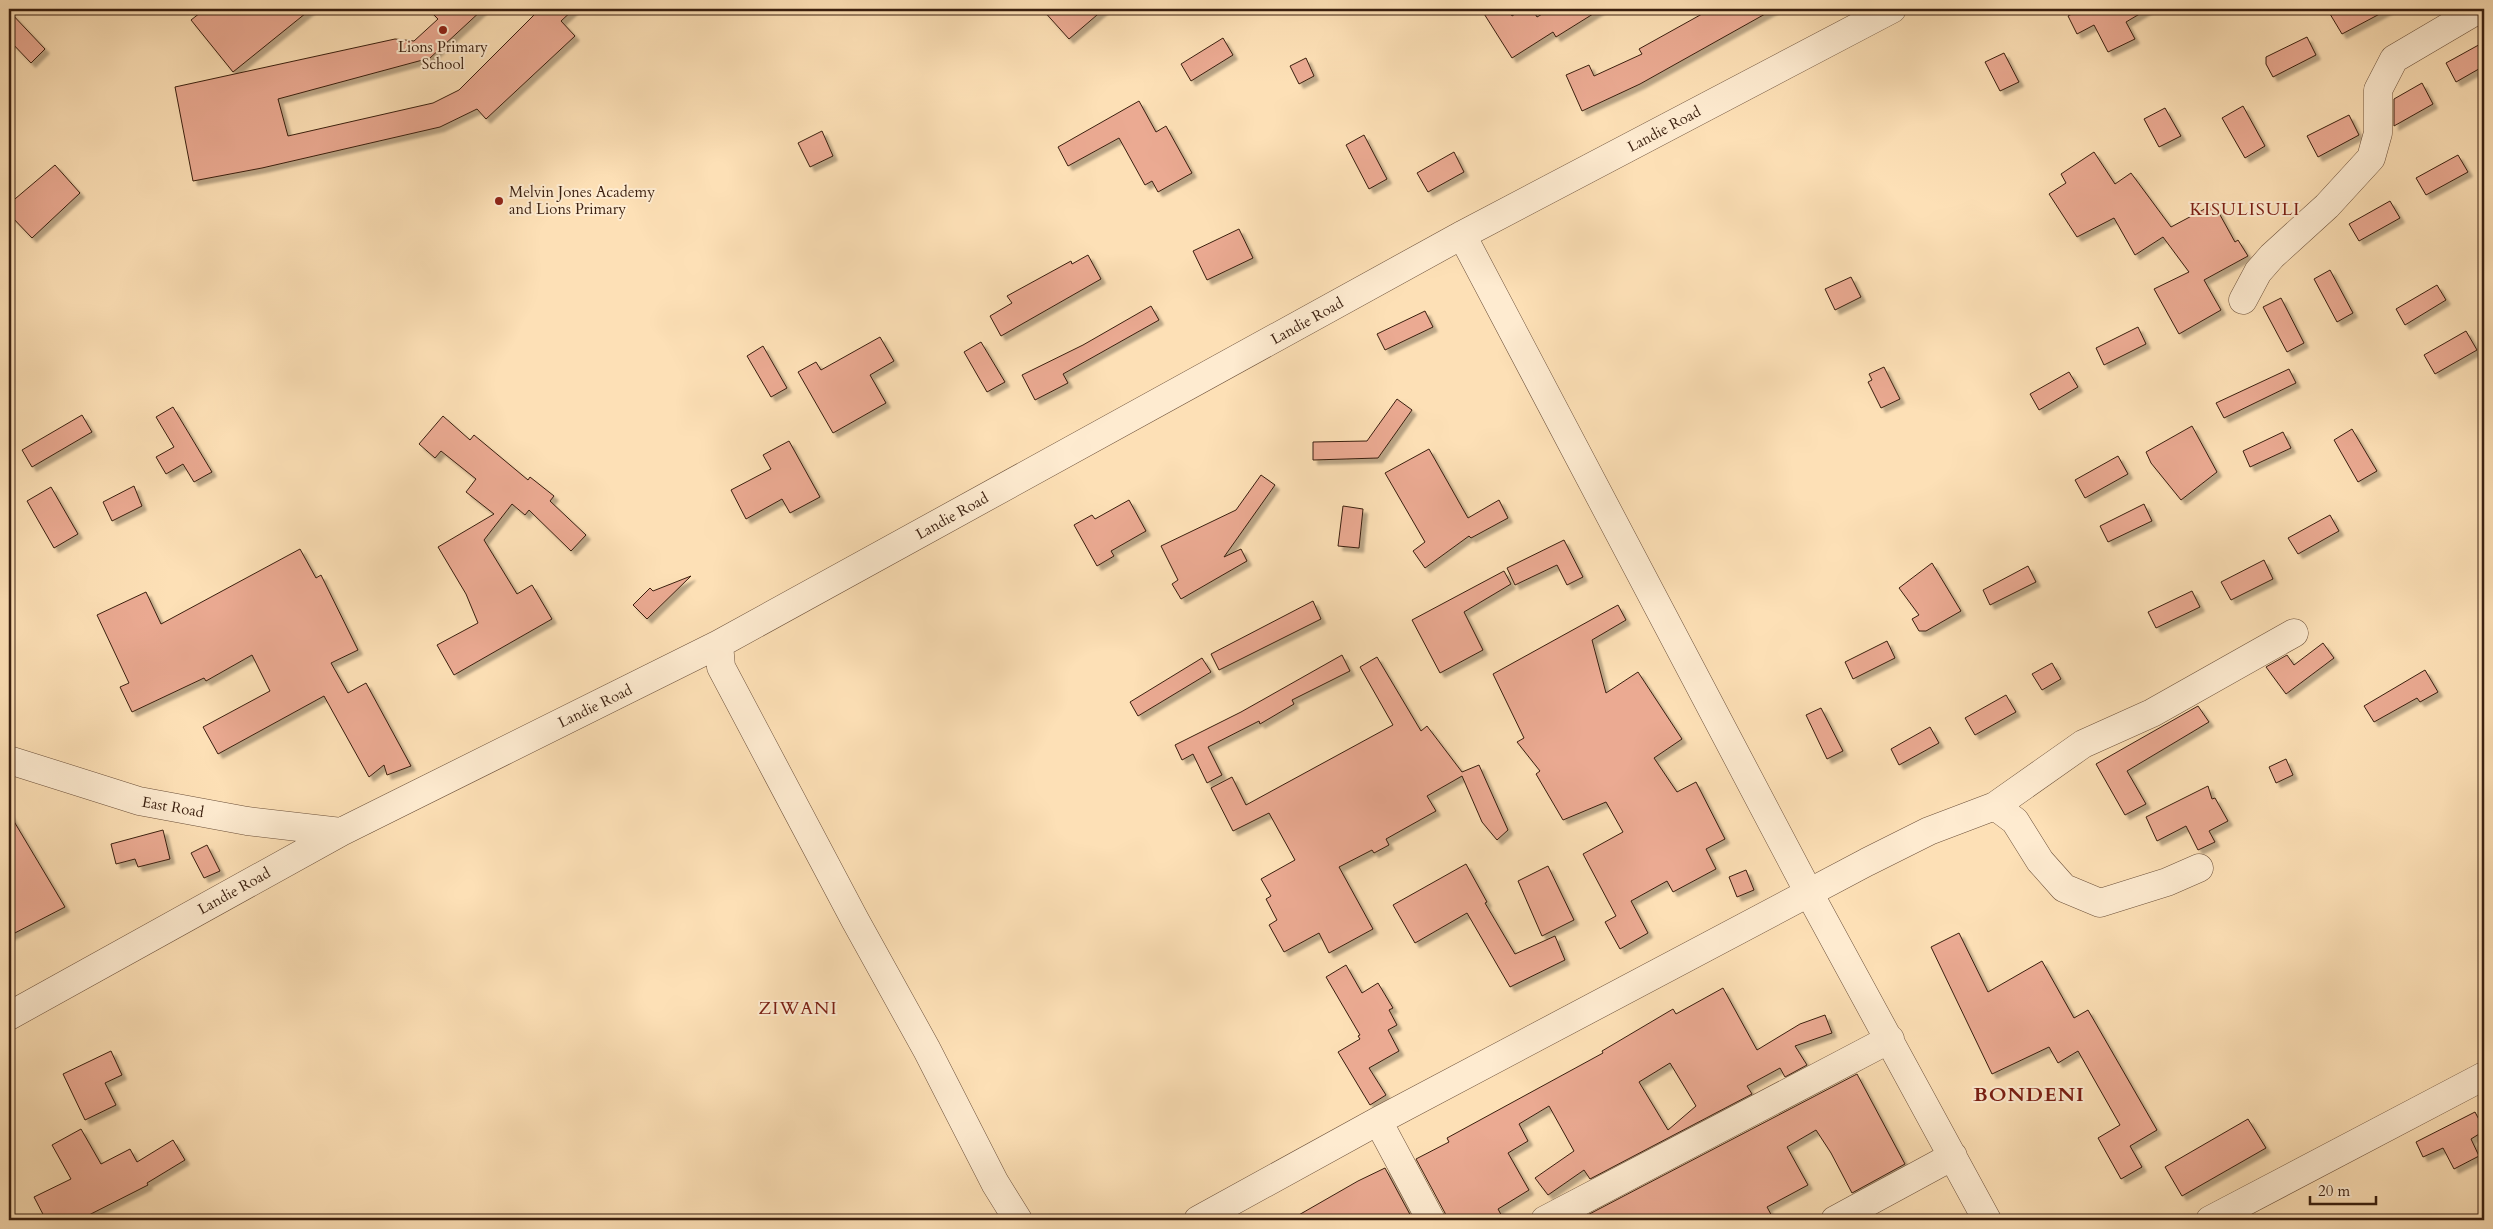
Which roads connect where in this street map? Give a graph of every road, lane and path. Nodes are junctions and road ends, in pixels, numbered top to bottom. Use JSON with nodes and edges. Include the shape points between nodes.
{"nodes":[{"id":1,"x":1892,"y":9,"type":"edge"},
{"id":2,"x":2479,"y":9,"type":"edge"},
{"id":3,"x":1462,"y":235,"type":"junction"},
{"id":4,"x":2244,"y":300,"type":"dead end"},
{"id":5,"x":2294,"y":633,"type":"dead end"},
{"id":6,"x":719,"y":644,"type":"junction"},
{"id":7,"x":9,"y":760,"type":"edge"},
{"id":8,"x":1995,"y":806,"type":"junction"},
{"id":9,"x":341,"y":832,"type":"junction"},
{"id":10,"x":2199,"y":868,"type":"dead end"},
{"id":11,"x":1809,"y":893,"type":"junction"},
{"id":12,"x":9,"y":1016,"type":"edge"},
{"id":13,"x":1890,"y":1039,"type":"junction"},
{"id":14,"x":2484,"y":1076,"type":"edge"},
{"id":15,"x":1378,"y":1121,"type":"junction"},
{"id":16,"x":1953,"y":1156,"type":"junction"},
{"id":17,"x":1018,"y":1220,"type":"edge"},
{"id":18,"x":1198,"y":1220,"type":"edge"},
{"id":19,"x":1431,"y":1220,"type":"edge"},
{"id":20,"x":1545,"y":1220,"type":"edge"},
{"id":21,"x":1835,"y":1220,"type":"edge"},
{"id":22,"x":1988,"y":1220,"type":"edge"},
{"id":23,"x":2210,"y":1220,"type":"edge"}],
"edges":[{"from":1,"to":3,"type":"street","name":"Landie Road"},
{"from":2,"to":4,"type":"street","via":[[2394,59],[2378,90],[2378,133],[2371,158],[2327,206],[2272,256],[2258,272]]},
{"from":3,"to":6,"type":"street","name":"Landie Road"},
{"from":3,"to":11,"type":"street"},
{"from":5,"to":8,"type":"street","via":[[2152,713],[2083,744]]},
{"from":6,"to":9,"type":"street","name":"Landie Road"},
{"from":6,"to":17,"type":"street","via":[[721,666],[995,1183]]},
{"from":7,"to":9,"type":"street","name":"East Road","via":[[139,802]]},
{"from":8,"to":10,"type":"street","via":[[2015,821],[2040,861],[2064,888],[2100,903],[2167,882]]},
{"from":8,"to":11,"type":"street","via":[[1929,832]]},
{"from":9,"to":12,"type":"street","name":"Landie Road"},
{"from":11,"to":13,"type":"street"},
{"from":11,"to":15,"type":"street"},
{"from":13,"to":16,"type":"street"},
{"from":13,"to":20,"type":"street"},
{"from":14,"to":23,"type":"street"},
{"from":15,"to":18,"type":"street"},
{"from":15,"to":19,"type":"street"},
{"from":16,"to":21,"type":"street"},
{"from":16,"to":22,"type":"street"}]}
